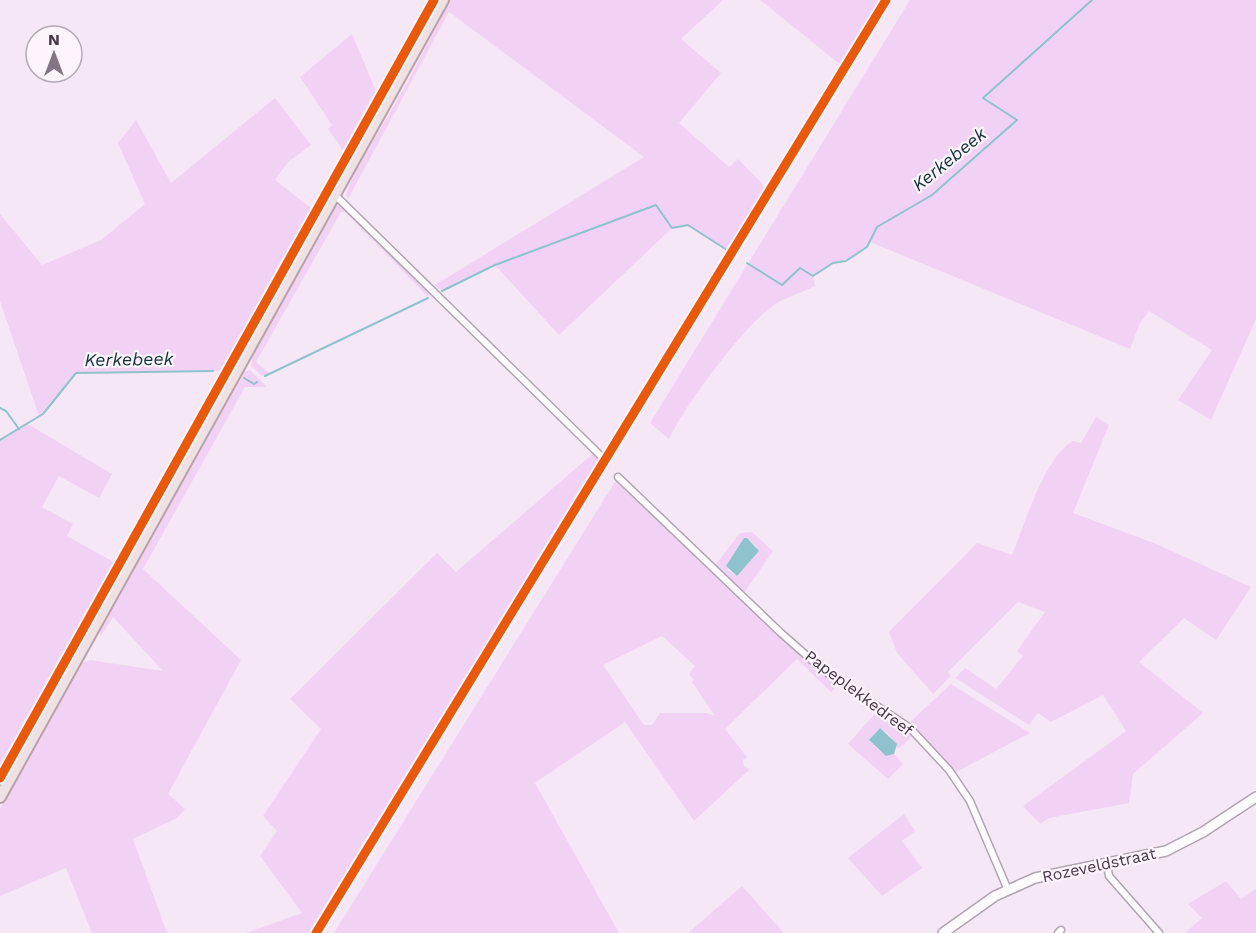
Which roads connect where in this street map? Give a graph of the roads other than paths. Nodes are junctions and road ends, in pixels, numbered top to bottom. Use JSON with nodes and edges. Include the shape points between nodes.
{"nodes":[{"id":1,"x":443,"y":0,"type":"edge"},
{"id":2,"x":335,"y":195,"type":"junction"},
{"id":3,"x":604,"y":459,"type":"dead end"},
{"id":4,"x":618,"y":477,"type":"dead end"},
{"id":5,"x":0,"y":797,"type":"edge"},
{"id":6,"x":1256,"y":797,"type":"edge"},
{"id":7,"x":1107,"y":864,"type":"junction"},
{"id":8,"x":1008,"y":890,"type":"junction"},
{"id":9,"x":943,"y":933,"type":"edge"},
{"id":10,"x":1159,"y":933,"type":"edge"}],
"edges":[{"from":1,"to":2,"type":"main road"},
{"from":2,"to":3,"type":"street"},
{"from":2,"to":5,"type":"main road"},
{"from":4,"to":8,"type":"street","name":"Papeplekkedreef","via":[[806,655],[910,728],[949,770],[970,801]]},
{"from":6,"to":7,"type":"street","name":"Rozeveldstraat","via":[[1179,845],[1154,855]]},
{"from":7,"to":8,"type":"street","name":"Rozeveldstraat","via":[[1053,873]]},
{"from":7,"to":10,"type":"street","via":[[1109,876]]},
{"from":8,"to":9,"type":"street","name":"Rozeveldstraat"}]}
